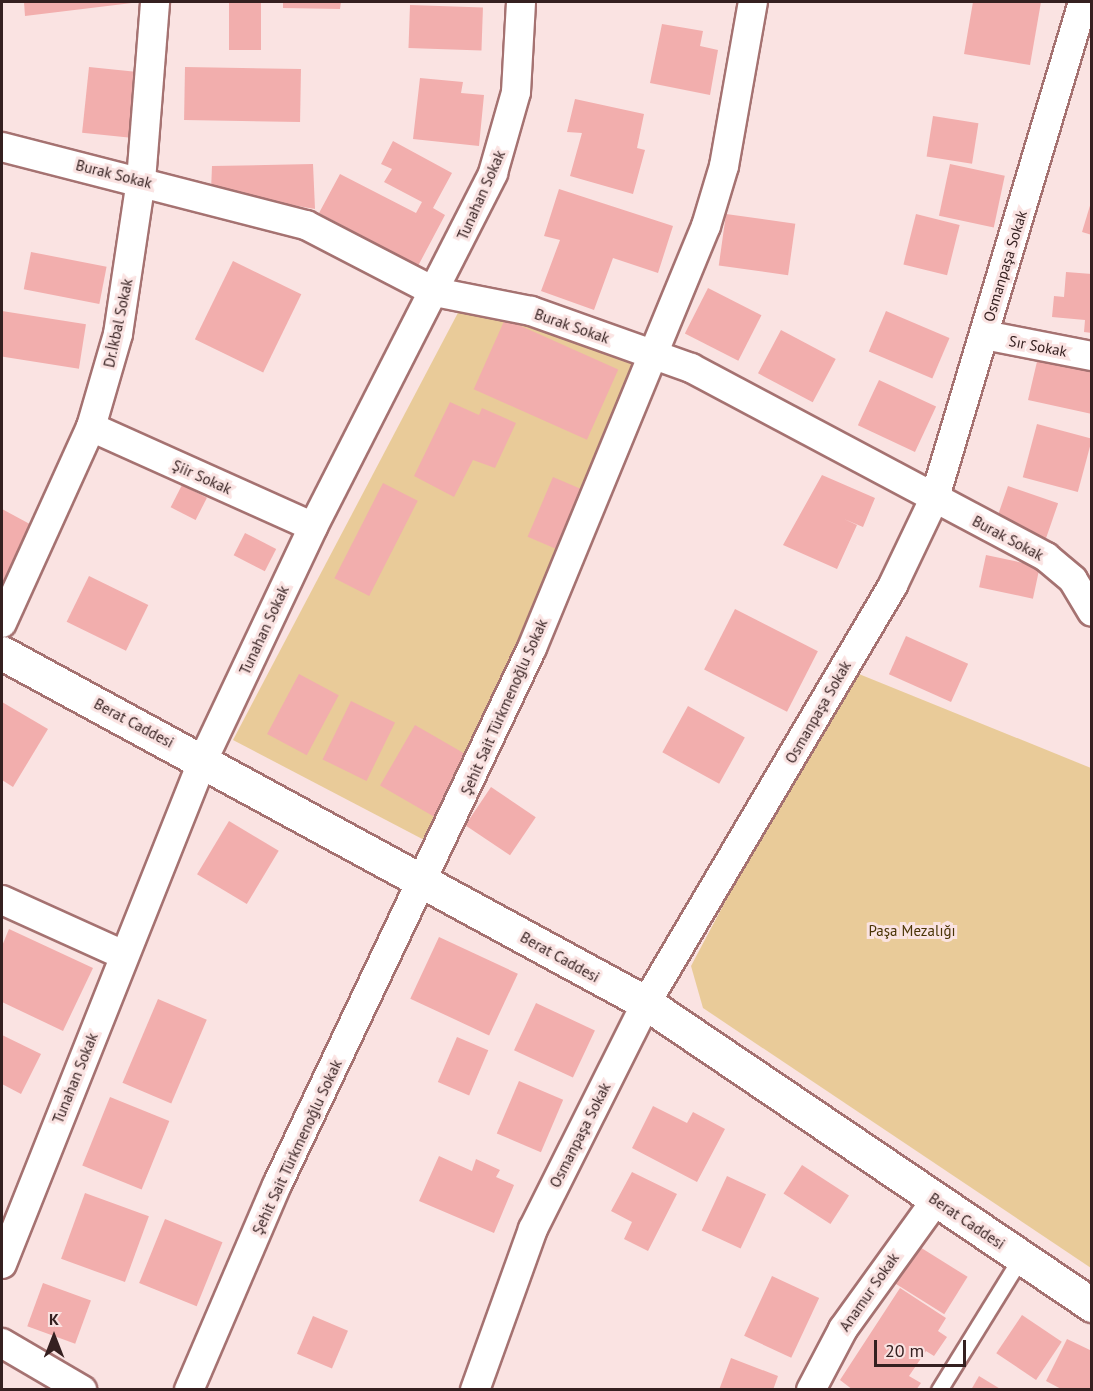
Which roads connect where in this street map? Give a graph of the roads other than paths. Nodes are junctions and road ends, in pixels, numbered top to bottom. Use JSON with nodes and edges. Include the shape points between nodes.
{"nodes":[{"id":1,"x":155,"y":2,"type":"edge"},
{"id":2,"x":521,"y":2,"type":"edge"},
{"id":3,"x":753,"y":2,"type":"edge"},
{"id":4,"x":1083,"y":2,"type":"edge"},
{"id":5,"x":2,"y":147,"type":"edge"},
{"id":6,"x":141,"y":181,"type":"junction"},
{"id":7,"x":435,"y":292,"type":"junction"},
{"id":8,"x":984,"y":335,"type":"junction"},
{"id":9,"x":654,"y":354,"type":"junction"},
{"id":10,"x":1092,"y":356,"type":"edge"},
{"id":11,"x":91,"y":427,"type":"junction"},
{"id":12,"x":935,"y":497,"type":"junction"},
{"id":13,"x":314,"y":527,"type":"junction"},
{"id":14,"x":1092,"y":612,"type":"edge"},
{"id":15,"x":2,"y":623,"type":"edge"},
{"id":16,"x":2,"y":653,"type":"edge"},
{"id":17,"x":203,"y":760,"type":"junction"},
{"id":18,"x":424,"y":883,"type":"junction"},
{"id":19,"x":2,"y":900,"type":"edge"},
{"id":20,"x":124,"y":955,"type":"junction"},
{"id":21,"x":646,"y":1004,"type":"junction"},
{"id":22,"x":936,"y":1200,"type":"junction"},
{"id":23,"x":1021,"y":1257,"type":"junction"},
{"id":24,"x":2,"y":1264,"type":"edge"},
{"id":25,"x":1092,"y":1305,"type":"edge"},
{"id":26,"x":2,"y":1343,"type":"edge"},
{"id":27,"x":82,"y":1389,"type":"edge"},
{"id":28,"x":189,"y":1389,"type":"edge"},
{"id":29,"x":475,"y":1389,"type":"edge"},
{"id":30,"x":811,"y":1389,"type":"edge"},
{"id":31,"x":939,"y":1389,"type":"edge"}],
"edges":[{"from":1,"to":6,"type":"street","name":"Dr.İkbal Sokak"},
{"from":2,"to":7,"type":"street","name":"Tunahan Sokak","via":[[511,117],[493,173]]},
{"from":3,"to":9,"type":"street","name":"Şehit Sait Türkmenoğlu Sokak","via":[[724,166],[706,226]]},
{"from":4,"to":8,"type":"street","name":"Osmanpaşa Sokak"},
{"from":5,"to":6,"type":"street","name":"Burak Sokak"},
{"from":6,"to":7,"type":"street","name":"Burak Sokak","via":[[306,225]]},
{"from":6,"to":11,"type":"street","name":"Dr.İkbal Sokak","via":[[118,334]]},
{"from":7,"to":9,"type":"street","name":"Burak Sokak","via":[[531,311]]},
{"from":7,"to":13,"type":"street","name":"Tunahan Sokak"},
{"from":8,"to":10,"type":"street","name":"Sır Sokak"},
{"from":8,"to":12,"type":"street","name":"Osmanpaşa Sokak"},
{"from":9,"to":12,"type":"street","name":"Burak Sokak","via":[[691,368]]},
{"from":9,"to":18,"type":"street","name":"Şehit Sait Türkmenoğlu Sokak","via":[[532,648]]},
{"from":11,"to":13,"type":"street","name":"Şiir Sokak"},
{"from":11,"to":15,"type":"street","name":"Dr.İkbal Sokak"},
{"from":12,"to":14,"type":"street","name":"Burak Sokak","via":[[1061,568]]},
{"from":12,"to":21,"type":"street","name":"Osmanpaşa Sokak","via":[[893,585]]},
{"from":13,"to":17,"type":"street","name":"Tunahan Sokak"},
{"from":16,"to":17,"type":"street","name":"Berat Caddesi"},
{"from":17,"to":18,"type":"street","name":"Berat Caddesi"},
{"from":17,"to":20,"type":"street","name":"Tunahan Sokak"},
{"from":18,"to":21,"type":"street","name":"Berat Caddesi"},
{"from":18,"to":28,"type":"street","name":"Şehit Sait Türkmenoğlu Sokak","via":[[277,1185]]},
{"from":19,"to":20,"type":"street"},
{"from":20,"to":24,"type":"street","name":"Tunahan Sokak"},
{"from":21,"to":22,"type":"street","name":"Berat Caddesi"},
{"from":21,"to":29,"type":"street","name":"Osmanpaşa Sokak","via":[[533,1229]]},
{"from":22,"to":23,"type":"street","name":"Berat Caddesi"},
{"from":22,"to":30,"type":"street","name":"Anamur Sokak","via":[[843,1329]]},
{"from":23,"to":25,"type":"street","name":"Berat Caddesi"},
{"from":23,"to":31,"type":"lane"},
{"from":26,"to":27,"type":"street"}]}
